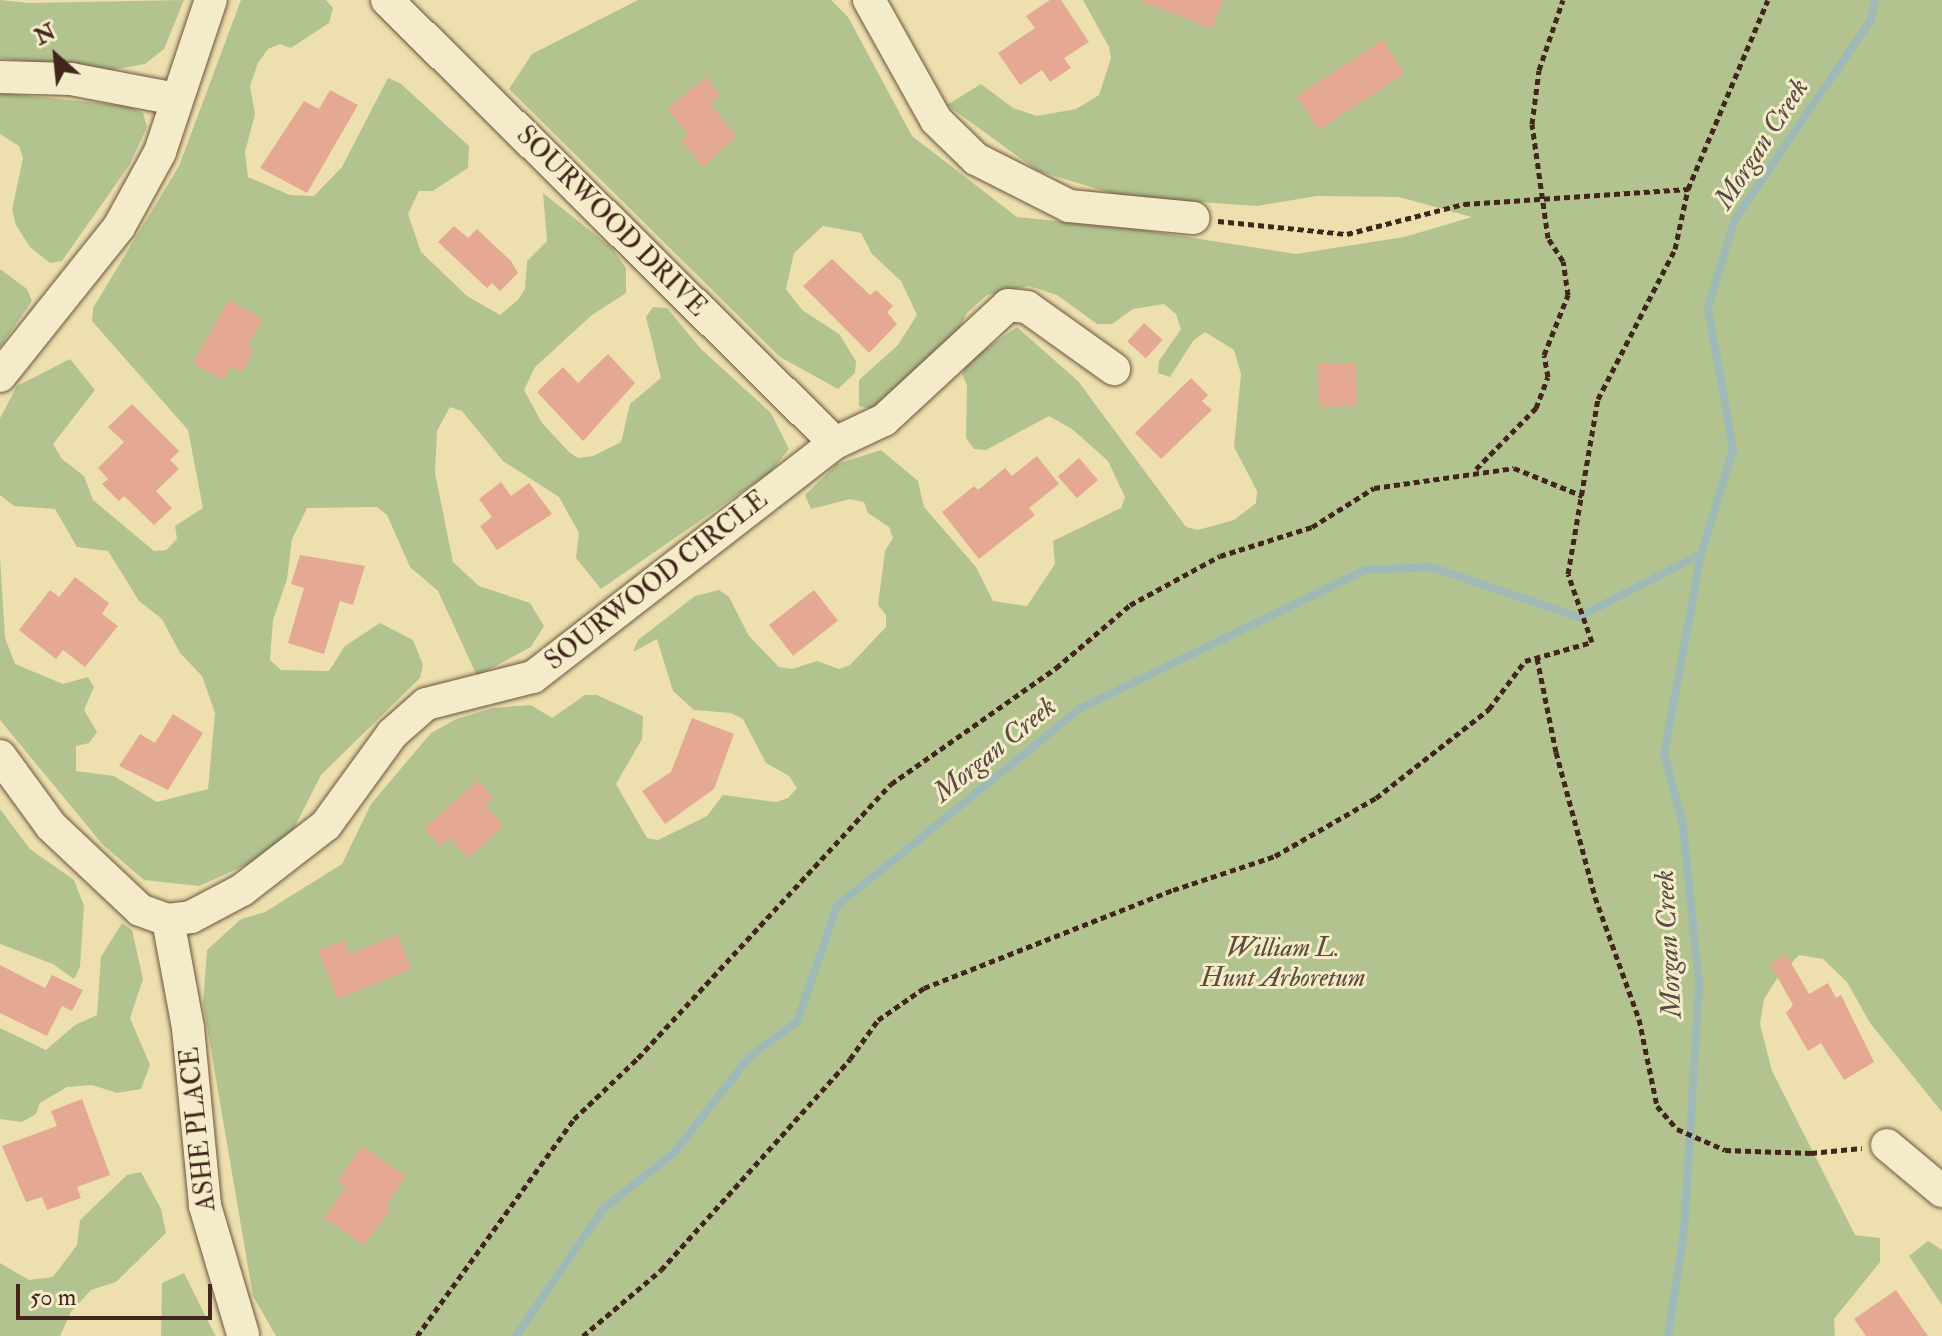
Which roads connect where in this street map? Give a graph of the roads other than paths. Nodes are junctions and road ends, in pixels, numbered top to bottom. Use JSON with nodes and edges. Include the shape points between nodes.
{"nodes":[{"id":1,"x":211,"y":0,"type":"edge"},
{"id":2,"x":387,"y":0,"type":"edge"},
{"id":3,"x":869,"y":0,"type":"edge"},
{"id":4,"x":0,"y":77,"type":"edge"},
{"id":5,"x":176,"y":99,"type":"junction"},
{"id":6,"x":1193,"y":218,"type":"road end"},
{"id":7,"x":1114,"y":369,"type":"dead end"},
{"id":8,"x":0,"y":376,"type":"edge"},
{"id":9,"x":835,"y":443,"type":"junction"},
{"id":10,"x":0,"y":756,"type":"edge"},
{"id":11,"x":168,"y":920,"type":"junction"},
{"id":12,"x":1887,"y":1145,"type":"road end"},
{"id":13,"x":1942,"y":1191,"type":"edge"},
{"id":14,"x":243,"y":1334,"type":"dead end"}],
"edges":[{"from":1,"to":5,"type":"street"},
{"from":2,"to":9,"type":"street","name":"SOURWOOD DRIVE"},
{"from":3,"to":6,"type":"street","via":[[936,120],[976,159],[1069,206]]},
{"from":4,"to":5,"type":"street","via":[[71,79]]},
{"from":5,"to":8,"type":"street","via":[[160,152],[119,227]]},
{"from":7,"to":9,"type":"street","name":"SOURWOOD CIRCLE","via":[[1027,307],[1008,305],[884,420]]},
{"from":9,"to":11,"type":"street","name":"SOURWOOD CIRCLE","via":[[533,677],[426,704],[392,734],[326,825],[286,859],[230,897],[191,917]]},
{"from":10,"to":11,"type":"street","via":[[51,826],[140,910]]},
{"from":11,"to":14,"type":"street","name":"ASHE PLACE","via":[[188,1028],[205,1206]]},
{"from":12,"to":13,"type":"street"}]}
